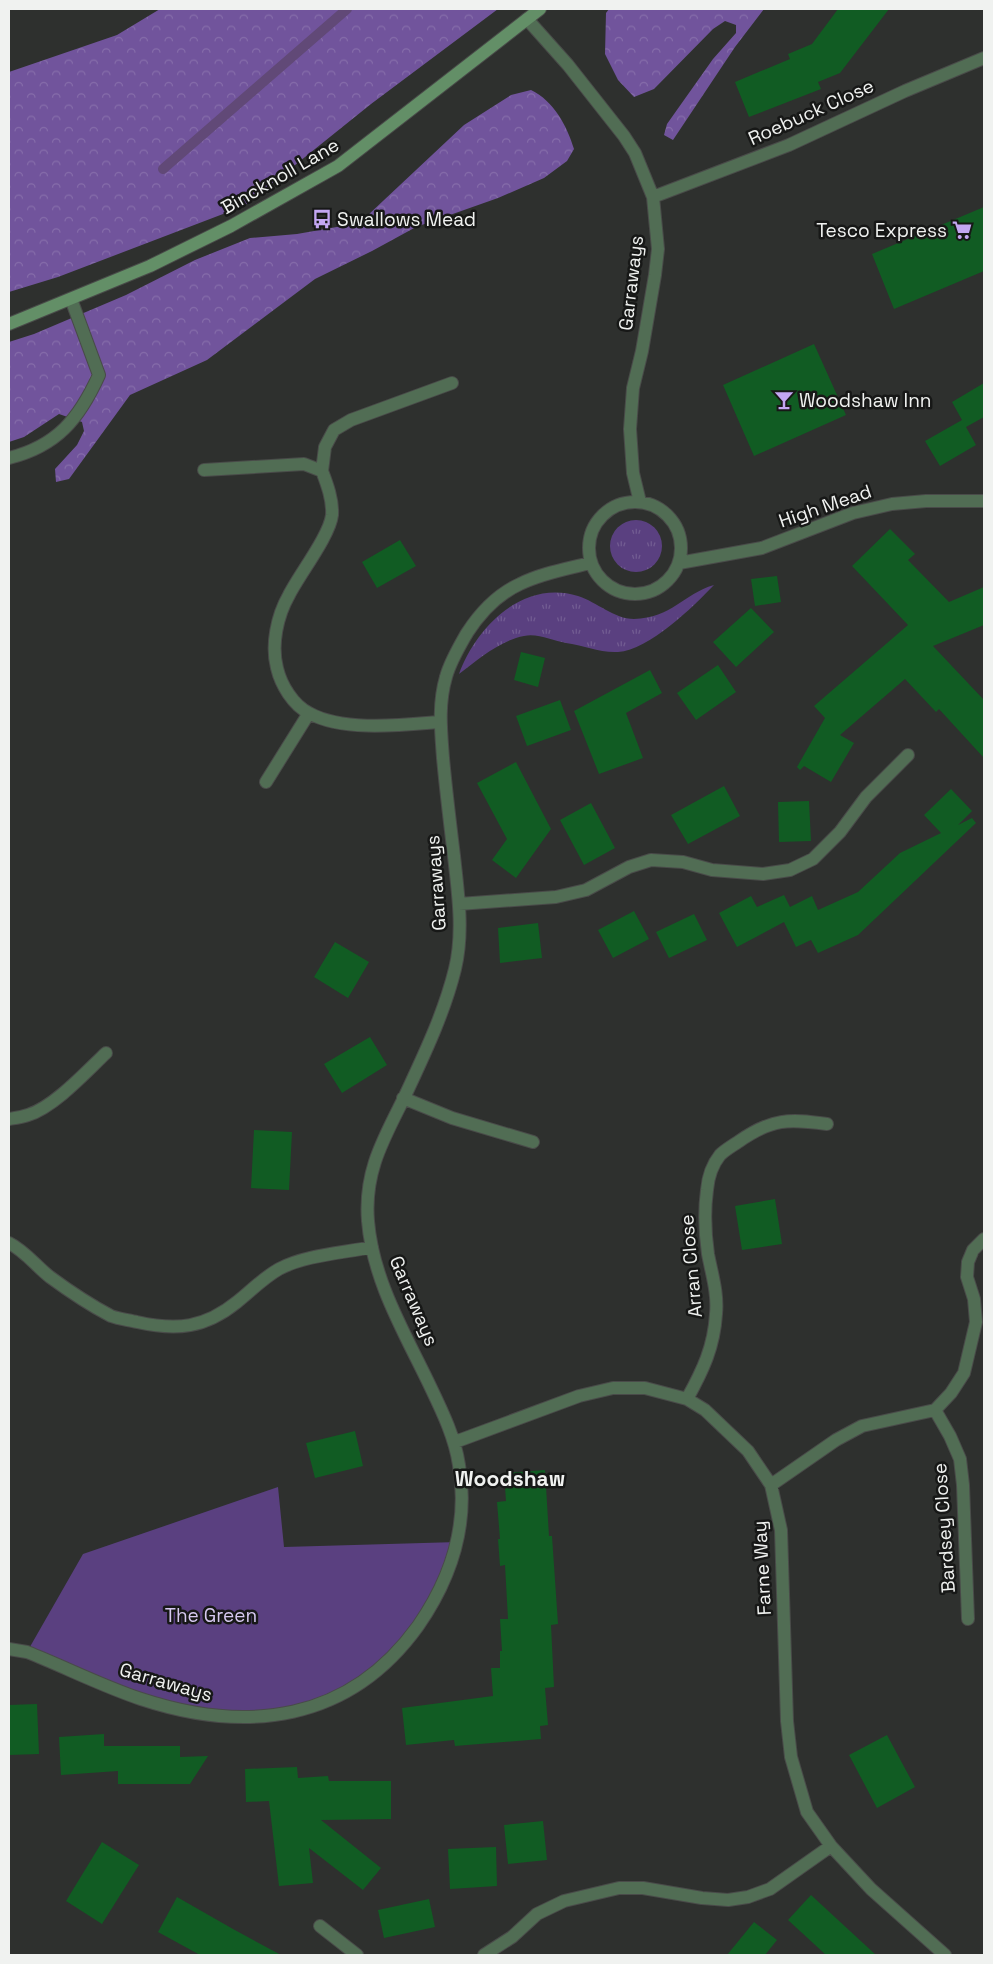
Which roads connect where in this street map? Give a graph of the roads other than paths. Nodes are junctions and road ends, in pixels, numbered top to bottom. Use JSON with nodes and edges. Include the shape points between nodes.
{"nodes":[{"id":1,"x":540,"y":9,"type":"edge"},
{"id":2,"x":527,"y":19,"type":"junction"},
{"id":3,"x":984,"y":58,"type":"edge"},
{"id":4,"x":653,"y":198,"type":"junction"},
{"id":5,"x":71,"y":299,"type":"junction"},
{"id":6,"x":9,"y":324,"type":"edge"},
{"id":7,"x":452,"y":383,"type":"dead end"},
{"id":8,"x":9,"y":458,"type":"edge"},
{"id":9,"x":204,"y":470,"type":"dead end"},
{"id":10,"x":322,"y":471,"type":"junction"},
{"id":11,"x":984,"y":501,"type":"edge"},
{"id":12,"x":640,"y":502,"type":"junction"},
{"id":13,"x":590,"y":563,"type":"junction"},
{"id":14,"x":679,"y":563,"type":"junction"},
{"id":15,"x":308,"y":713,"type":"junction"},
{"id":16,"x":440,"y":722,"type":"junction"},
{"id":17,"x":908,"y":755,"type":"dead end"},
{"id":18,"x":266,"y":782,"type":"dead end"},
{"id":19,"x":459,"y":904,"type":"junction"},
{"id":20,"x":106,"y":1053,"type":"dead end"},
{"id":21,"x":403,"y":1098,"type":"junction"},
{"id":22,"x":9,"y":1119,"type":"edge"},
{"id":23,"x":828,"y":1124,"type":"dead end"},
{"id":24,"x":533,"y":1142,"type":"dead end"},
{"id":25,"x":984,"y":1239,"type":"edge"},
{"id":26,"x":9,"y":1243,"type":"edge"},
{"id":27,"x":372,"y":1247,"type":"junction"},
{"id":28,"x":687,"y":1399,"type":"junction"},
{"id":29,"x":935,"y":1410,"type":"junction"},
{"id":30,"x":454,"y":1442,"type":"junction"},
{"id":31,"x":771,"y":1485,"type":"junction"},
{"id":32,"x":968,"y":1619,"type":"dead end"},
{"id":33,"x":9,"y":1649,"type":"edge"},
{"id":34,"x":830,"y":1846,"type":"junction"},
{"id":35,"x":320,"y":1926,"type":"dead end"},
{"id":36,"x":357,"y":1955,"type":"edge"},
{"id":37,"x":484,"y":1955,"type":"edge"},
{"id":38,"x":945,"y":1955,"type":"edge"}],
"edges":[{"from":1,"to":2,"type":"street","name":"Bincknoll Lane"},
{"from":2,"to":4,"type":"street","name":"Garraways","via":[[624,136],[635,153]]},
{"from":2,"to":5,"type":"street","name":"Bincknoll Lane","via":[[338,166],[231,226],[150,266]]},
{"from":3,"to":4,"type":"street","name":"Roebuck Close","via":[[905,90],[789,145]]},
{"from":4,"to":12,"type":"street","name":"Garraways","via":[[658,249],[633,388],[630,429],[633,473]]},
{"from":5,"to":6,"type":"street","name":"Bincknoll Lane"},
{"from":5,"to":8,"type":"street","via":[[99,375],[89,397],[52,440],[28,453]]},
{"from":7,"to":10,"type":"street","via":[[351,420],[334,430],[325,447]]},
{"from":9,"to":10,"type":"street","via":[[304,464]]},
{"from":10,"to":15,"type":"street","via":[[330,493],[332,516],[322,541],[288,596],[276,628],[275,659],[280,680]]},
{"from":11,"to":14,"type":"street","name":"High Mead","via":[[892,504],[853,513],[762,548]]},
{"from":12,"to":13,"type":"street","via":[[617,505],[603,514],[591,531]]},
{"from":12,"to":14,"type":"street","via":[[656,506],[676,526],[681,542]]},
{"from":13,"to":14,"type":"street","via":[[610,588],[638,595],[654,590],[672,577]]},
{"from":13,"to":16,"type":"street","name":"Garraways","via":[[516,585],[493,601],[473,624],[446,676]]},
{"from":15,"to":16,"type":"street","via":[[338,723],[362,726]]},
{"from":15,"to":18,"type":"street"},
{"from":16,"to":19,"type":"street","name":"Garraways"},
{"from":17,"to":19,"type":"street","via":[[866,797],[840,832],[813,859],[790,870],[763,874],[651,860],[629,867],[586,890],[556,897]]},
{"from":19,"to":21,"type":"street","name":"Garraways","via":[[457,961],[450,988]]},
{"from":20,"to":22,"type":"street","via":[[41,1109]]},
{"from":21,"to":24,"type":"street","via":[[452,1118]]},
{"from":21,"to":27,"type":"street","name":"Garraways","via":[[376,1153],[369,1179],[368,1218]]},
{"from":23,"to":28,"type":"street","name":"Arran Close","via":[[792,1120],[766,1125],[721,1154],[712,1168],[705,1204],[705,1228],[716,1284],[717,1312],[713,1342],[703,1370]]},
{"from":25,"to":29,"type":"street","via":[[973,1250],[968,1262],[967,1277],[974,1299],[976,1322],[964,1373]]},
{"from":26,"to":27,"type":"street","via":[[63,1286],[113,1316],[176,1328],[217,1316],[258,1283],[301,1260]]},
{"from":27,"to":30,"type":"street","name":"Garraways","via":[[382,1284]]},
{"from":28,"to":30,"type":"street","name":"Farne Way","via":[[645,1388],[613,1388],[578,1396]]},
{"from":28,"to":31,"type":"street","name":"Farne Way","via":[[748,1450]]},
{"from":29,"to":31,"type":"street","via":[[862,1426]]},
{"from":29,"to":32,"type":"street","name":"Bardsey Close","via":[[960,1459]]},
{"from":30,"to":33,"type":"street","name":"Garraways","via":[[460,1467],[462,1519],[458,1542],[438,1592],[426,1614],[392,1657],[369,1677],[318,1705],[298,1712],[253,1717],[200,1715],[144,1700],[27,1652]]},
{"from":31,"to":34,"type":"street","name":"Farne Way","via":[[784,1558],[787,1721],[791,1757],[807,1812]]},
{"from":34,"to":37,"type":"street","via":[[770,1889],[748,1897],[728,1900],[643,1888],[619,1888],[564,1901],[537,1914]]},
{"from":34,"to":38,"type":"street","name":"Farne Way","via":[[870,1888]]},
{"from":35,"to":36,"type":"street"}]}
